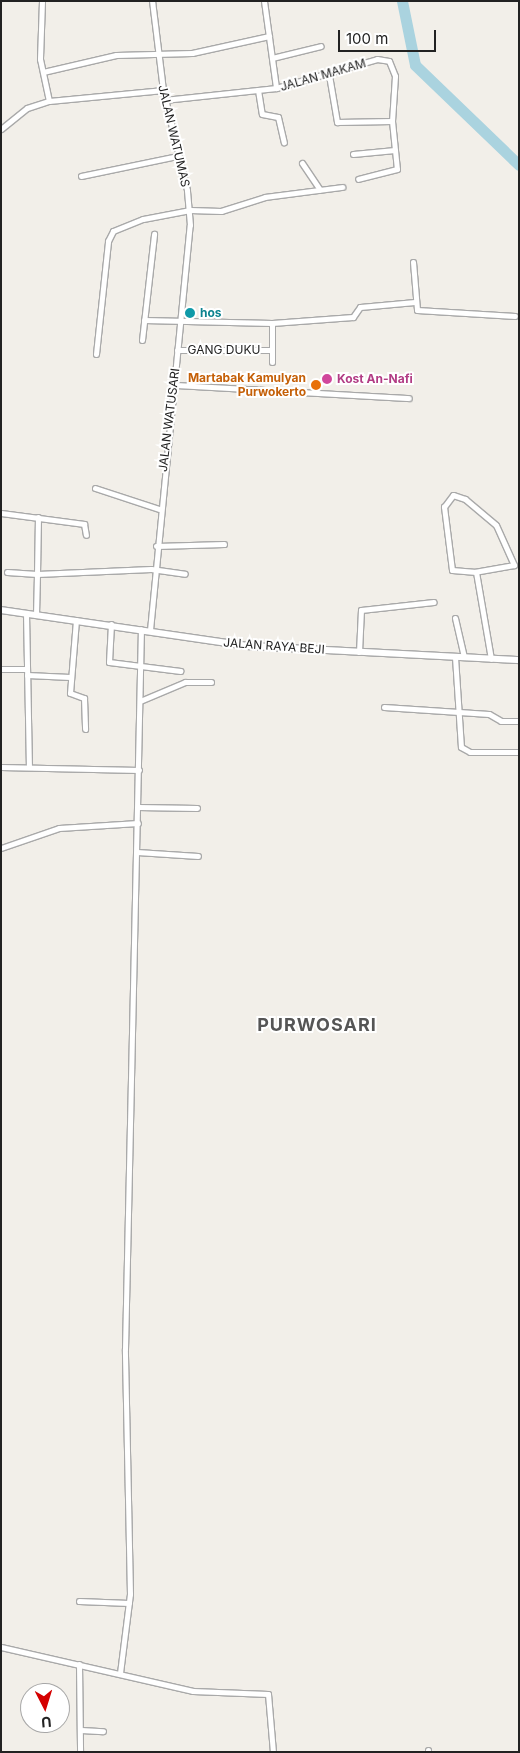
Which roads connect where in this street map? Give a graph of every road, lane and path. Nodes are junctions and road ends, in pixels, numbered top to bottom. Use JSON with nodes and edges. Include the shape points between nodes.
{"nodes":[{"id":1,"x":42,"y":1,"type":"edge"},
{"id":2,"x":152,"y":1,"type":"edge"},
{"id":3,"x":264,"y":1,"type":"edge"},
{"id":4,"x":269,"y":36,"type":"junction"},
{"id":5,"x":320,"y":46,"type":"dead end"},
{"id":6,"x":159,"y":56,"type":"junction"},
{"id":7,"x":272,"y":58,"type":"junction"},
{"id":8,"x":43,"y":72,"type":"junction"},
{"id":9,"x":329,"y":76,"type":"junction"},
{"id":10,"x":276,"y":88,"type":"junction"},
{"id":11,"x":163,"y":90,"type":"junction"},
{"id":12,"x":258,"y":90,"type":"junction"},
{"id":13,"x":164,"y":100,"type":"junction"},
{"id":14,"x":49,"y":101,"type":"junction"},
{"id":15,"x":392,"y":121,"type":"junction"},
{"id":16,"x":1,"y":129,"type":"edge"},
{"id":17,"x":284,"y":142,"type":"dead end"},
{"id":18,"x":395,"y":150,"type":"junction"},
{"id":19,"x":353,"y":154,"type":"dead end"},
{"id":20,"x":178,"y":156,"type":"junction"},
{"id":21,"x":302,"y":162,"type":"dead end"},
{"id":22,"x":81,"y":176,"type":"dead end"},
{"id":23,"x":358,"y":178,"type":"dead end"},
{"id":24,"x":342,"y":187,"type":"dead end"},
{"id":25,"x":320,"y":190,"type":"junction"},
{"id":26,"x":190,"y":210,"type":"junction"},
{"id":27,"x":154,"y":234,"type":"dead end"},
{"id":28,"x":412,"y":262,"type":"dead end"},
{"id":29,"x":415,"y":302,"type":"junction"},
{"id":30,"x":515,"y":316,"type":"dead end"},
{"id":31,"x":144,"y":320,"type":"junction"},
{"id":32,"x":180,"y":322,"type":"junction"},
{"id":33,"x":272,"y":323,"type":"junction"},
{"id":34,"x":142,"y":340,"type":"dead end"},
{"id":35,"x":177,"y":350,"type":"junction"},
{"id":36,"x":271,"y":350,"type":"junction"},
{"id":37,"x":96,"y":354,"type":"dead end"},
{"id":38,"x":272,"y":362,"type":"dead end"},
{"id":39,"x":174,"y":385,"type":"junction"},
{"id":40,"x":408,"y":398,"type":"dead end"},
{"id":41,"x":95,"y":488,"type":"dead end"},
{"id":42,"x":159,"y":509,"type":"junction"},
{"id":43,"x":1,"y":513,"type":"edge"},
{"id":44,"x":38,"y":517,"type":"junction"},
{"id":45,"x":86,"y":535,"type":"dead end"},
{"id":46,"x":224,"y":544,"type":"dead end"},
{"id":47,"x":156,"y":546,"type":"junction"},
{"id":48,"x":154,"y":570,"type":"junction"},
{"id":49,"x":7,"y":572,"type":"dead end"},
{"id":50,"x":476,"y":572,"type":"junction"},
{"id":51,"x":37,"y":574,"type":"junction"},
{"id":52,"x":185,"y":574,"type":"dead end"},
{"id":53,"x":434,"y":602,"type":"dead end"},
{"id":54,"x":1,"y":610,"type":"edge"},
{"id":55,"x":26,"y":614,"type":"junction"},
{"id":56,"x":36,"y":615,"type":"junction"},
{"id":57,"x":455,"y":618,"type":"dead end"},
{"id":58,"x":76,"y":620,"type":"junction"},
{"id":59,"x":111,"y":624,"type":"junction"},
{"id":60,"x":141,"y":628,"type":"junction"},
{"id":61,"x":150,"y":630,"type":"junction"},
{"id":62,"x":359,"y":652,"type":"junction"},
{"id":63,"x":454,"y":657,"type":"junction"},
{"id":64,"x":464,"y":657,"type":"junction"},
{"id":65,"x":491,"y":659,"type":"junction"},
{"id":66,"x":519,"y":660,"type":"edge"},
{"id":67,"x":141,"y":665,"type":"junction"},
{"id":68,"x":1,"y":669,"type":"edge"},
{"id":69,"x":180,"y":671,"type":"dead end"},
{"id":70,"x":27,"y":672,"type":"junction"},
{"id":71,"x":70,"y":677,"type":"junction"},
{"id":72,"x":211,"y":682,"type":"dead end"},
{"id":73,"x":140,"y":701,"type":"junction"},
{"id":74,"x":384,"y":707,"type":"dead end"},
{"id":75,"x":456,"y":715,"type":"junction"},
{"id":76,"x":519,"y":721,"type":"edge"},
{"id":77,"x":85,"y":728,"type":"dead end"},
{"id":78,"x":519,"y":752,"type":"edge"},
{"id":79,"x":1,"y":767,"type":"edge"},
{"id":80,"x":29,"y":767,"type":"junction"},
{"id":81,"x":139,"y":770,"type":"junction"},
{"id":82,"x":138,"y":807,"type":"junction"},
{"id":83,"x":197,"y":808,"type":"dead end"},
{"id":84,"x":138,"y":822,"type":"junction"},
{"id":85,"x":1,"y":848,"type":"edge"},
{"id":86,"x":137,"y":852,"type":"junction"},
{"id":87,"x":198,"y":856,"type":"dead end"},
{"id":88,"x":79,"y":1600,"type":"dead end"},
{"id":89,"x":129,"y":1602,"type":"junction"},
{"id":90,"x":1,"y":1647,"type":"edge"},
{"id":91,"x":79,"y":1664,"type":"junction"},
{"id":92,"x":120,"y":1672,"type":"junction"},
{"id":93,"x":81,"y":1730,"type":"junction"},
{"id":94,"x":103,"y":1732,"type":"dead end"},
{"id":95,"x":80,"y":1752,"type":"edge"},
{"id":96,"x":273,"y":1752,"type":"edge"}],
"edges":[{"from":1,"to":8,"type":"street"},
{"from":2,"to":6,"type":"street","name":"JALAN WATUMAS"},
{"from":3,"to":4,"type":"street"},
{"from":4,"to":6,"type":"street"},
{"from":4,"to":7,"type":"street"},
{"from":5,"to":7,"type":"street"},
{"from":6,"to":8,"type":"street","via":[[116,55]]},
{"from":6,"to":11,"type":"street","name":"JALAN WATUMAS"},
{"from":7,"to":10,"type":"street"},
{"from":8,"to":14,"type":"street"},
{"from":9,"to":10,"type":"street","name":"JALAN MAKAM"},
{"from":9,"to":15,"type":"street","via":[[337,122]]},
{"from":9,"to":15,"type":"street","name":"JALAN MAKAM","via":[[377,59],[392,63],[396,92]]},
{"from":10,"to":12,"type":"street","name":"JALAN MAKAM"},
{"from":11,"to":13,"type":"street","name":"JALAN WATUMAS"},
{"from":11,"to":14,"type":"street"},
{"from":12,"to":13,"type":"street","name":"JALAN MAKAM"},
{"from":12,"to":17,"type":"street","via":[[262,114],[278,117]]},
{"from":13,"to":20,"type":"street","name":"JALAN WATUMAS"},
{"from":14,"to":16,"type":"street","via":[[20,114]]},
{"from":15,"to":18,"type":"street","name":"JALAN MAKAM"},
{"from":18,"to":19,"type":"street"},
{"from":18,"to":23,"type":"street","name":"JALAN MAKAM","via":[[396,172]]},
{"from":20,"to":22,"type":"street"},
{"from":20,"to":26,"type":"street","name":"JALAN WATUMAS"},
{"from":21,"to":25,"type":"street"},
{"from":24,"to":25,"type":"street"},
{"from":25,"to":26,"type":"street","via":[[265,197],[220,211]]},
{"from":26,"to":32,"type":"street","name":"JALAN WATUSARI"},
{"from":26,"to":37,"type":"street","via":[[142,219],[109,236]]},
{"from":27,"to":31,"type":"street"},
{"from":28,"to":29,"type":"street"},
{"from":29,"to":30,"type":"street","via":[[418,310]]},
{"from":29,"to":33,"type":"street","via":[[362,306],[353,317]]},
{"from":31,"to":32,"type":"street"},
{"from":31,"to":34,"type":"street"},
{"from":32,"to":33,"type":"street"},
{"from":32,"to":35,"type":"street","name":"JALAN WATUSARI"},
{"from":33,"to":36,"type":"street"},
{"from":35,"to":36,"type":"street","name":"GANG DUKU"},
{"from":35,"to":39,"type":"street","name":"JALAN WATUSARI"},
{"from":36,"to":38,"type":"street"},
{"from":39,"to":40,"type":"street"},
{"from":39,"to":42,"type":"street","name":"JALAN WATUSARI"},
{"from":41,"to":42,"type":"street"},
{"from":42,"to":47,"type":"street","name":"JALAN WATUSARI"},
{"from":43,"to":44,"type":"street"},
{"from":44,"to":45,"type":"street","via":[[84,524]]},
{"from":44,"to":51,"type":"street"},
{"from":46,"to":47,"type":"street"},
{"from":47,"to":48,"type":"street","name":"JALAN WATUSARI"},
{"from":48,"to":51,"type":"street"},
{"from":48,"to":52,"type":"street"},
{"from":48,"to":61,"type":"street","name":"JALAN WATUSARI"},
{"from":49,"to":51,"type":"street"},
{"from":50,"to":50,"type":"street","via":[[514,565],[496,525],[461,496],[453,495],[444,507],[452,570]]},
{"from":50,"to":65,"type":"street"},
{"from":51,"to":56,"type":"street"},
{"from":53,"to":62,"type":"street","via":[[361,610]]},
{"from":54,"to":55,"type":"street","name":"JALAN RAYA BEJI"},
{"from":55,"to":56,"type":"street","name":"JALAN RAYA BEJI"},
{"from":55,"to":70,"type":"street"},
{"from":56,"to":58,"type":"street","name":"JALAN RAYA BEJI"},
{"from":57,"to":64,"type":"street"},
{"from":58,"to":59,"type":"street","name":"JALAN RAYA BEJI"},
{"from":58,"to":71,"type":"street"},
{"from":59,"to":60,"type":"street","name":"JALAN RAYA BEJI"},
{"from":59,"to":67,"type":"street","via":[[109,662]]},
{"from":60,"to":61,"type":"street","name":"JALAN RAYA BEJI"},
{"from":60,"to":67,"type":"street"},
{"from":61,"to":62,"type":"street","name":"JALAN RAYA BEJI","via":[[248,646]]},
{"from":62,"to":63,"type":"street","name":"JALAN RAYA BEJI"},
{"from":63,"to":64,"type":"street","name":"JALAN RAYA BEJI"},
{"from":63,"to":75,"type":"street"},
{"from":64,"to":65,"type":"street","name":"JALAN RAYA BEJI"},
{"from":65,"to":66,"type":"street","name":"JALAN RAYA BEJI"},
{"from":67,"to":69,"type":"street"},
{"from":67,"to":73,"type":"street"},
{"from":68,"to":70,"type":"street"},
{"from":70,"to":71,"type":"street"},
{"from":70,"to":80,"type":"street"},
{"from":71,"to":77,"type":"street","via":[[70,693],[84,698]]},
{"from":72,"to":73,"type":"street","via":[[185,682]]},
{"from":73,"to":81,"type":"street"},
{"from":74,"to":75,"type":"street"},
{"from":75,"to":76,"type":"street","via":[[489,714],[501,721]]},
{"from":75,"to":78,"type":"street","via":[[463,750]]},
{"from":79,"to":80,"type":"street"},
{"from":80,"to":81,"type":"street"},
{"from":81,"to":82,"type":"street"},
{"from":82,"to":83,"type":"street"},
{"from":82,"to":84,"type":"street"},
{"from":84,"to":85,"type":"street","via":[[59,828]]},
{"from":84,"to":86,"type":"street"},
{"from":86,"to":87,"type":"street"},
{"from":86,"to":89,"type":"street","via":[[125,1349]]},
{"from":88,"to":89,"type":"street"},
{"from":89,"to":92,"type":"street"},
{"from":90,"to":91,"type":"street"},
{"from":91,"to":92,"type":"street"},
{"from":91,"to":93,"type":"street"},
{"from":92,"to":96,"type":"street","via":[[193,1691],[268,1694]]},
{"from":93,"to":94,"type":"street"},
{"from":93,"to":95,"type":"street"}]}
